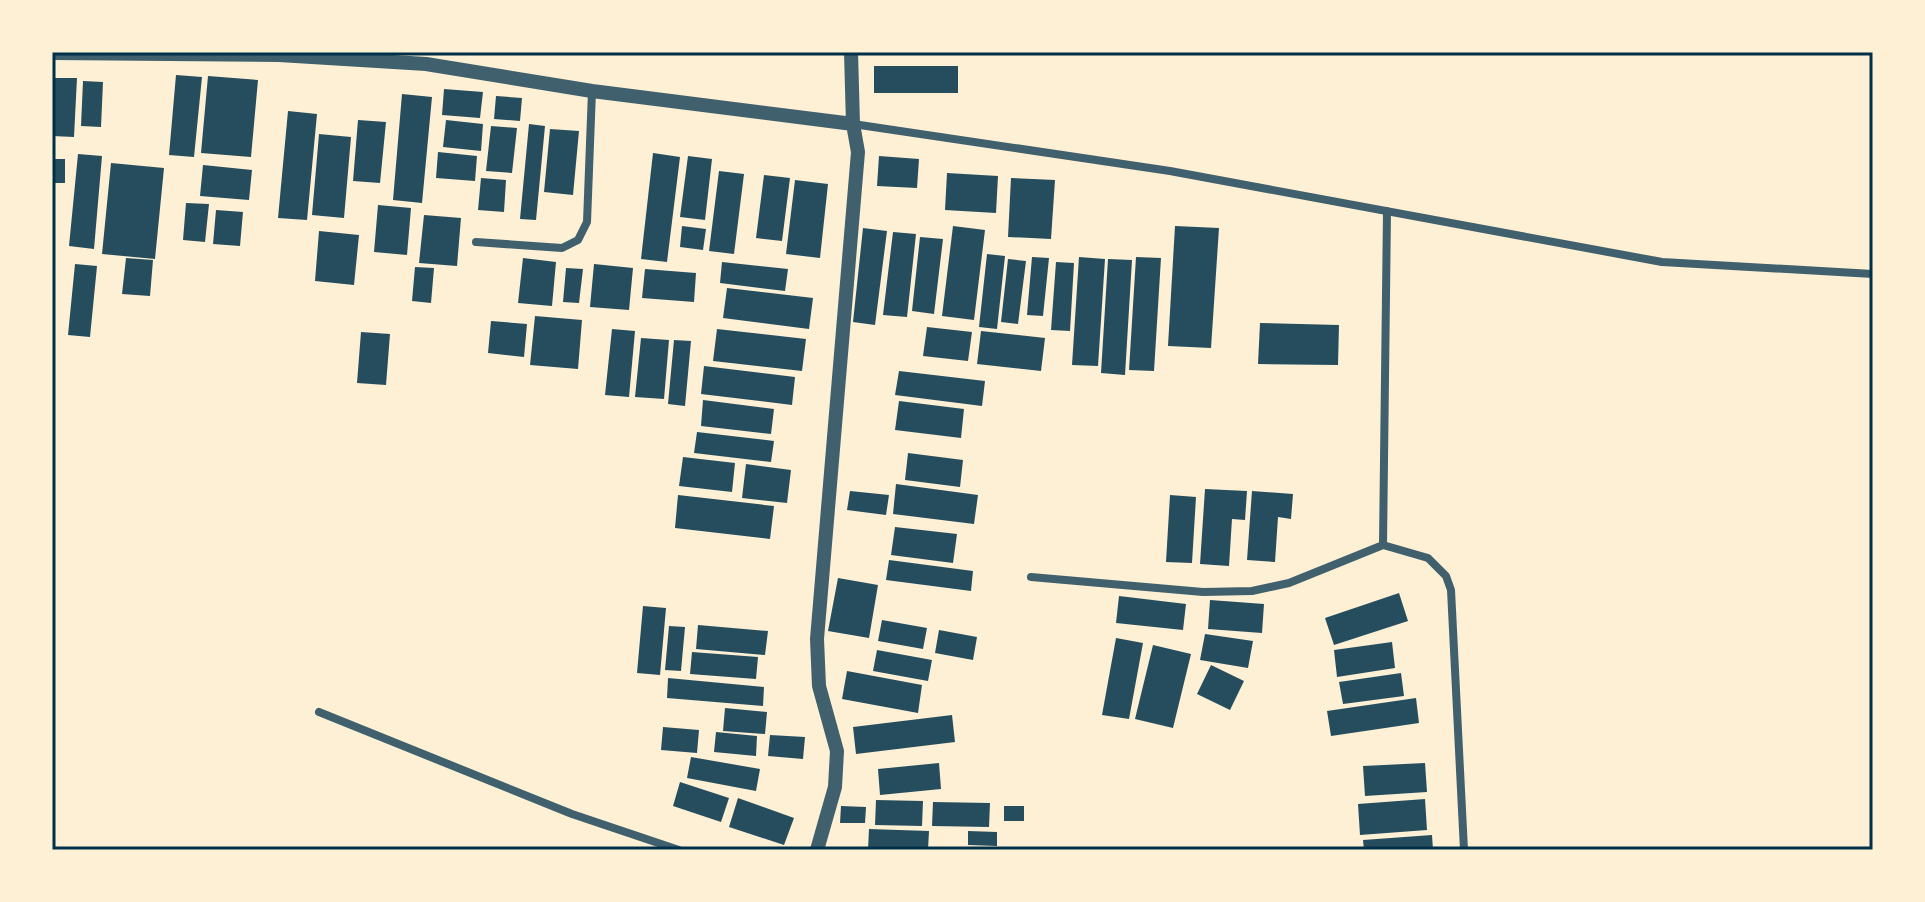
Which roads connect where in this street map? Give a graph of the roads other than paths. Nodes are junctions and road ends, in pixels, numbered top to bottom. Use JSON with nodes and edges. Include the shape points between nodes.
{"nodes":[{"id":1,"x":851,"y":52,"type":"edge"},
{"id":2,"x":52,"y":53,"type":"edge"},
{"id":3,"x":592,"y":91,"type":"junction"},
{"id":4,"x":853,"y":124,"type":"junction"},
{"id":5,"x":1387,"y":211,"type":"junction"},
{"id":6,"x":476,"y":242,"type":"dead end"},
{"id":7,"x":1873,"y":274,"type":"edge"},
{"id":8,"x":1383,"y":545,"type":"junction"},
{"id":9,"x":1031,"y":577,"type":"dead end"},
{"id":10,"x":319,"y":712,"type":"dead end"},
{"id":11,"x":679,"y":850,"type":"edge"},
{"id":12,"x":817,"y":850,"type":"edge"},
{"id":13,"x":1464,"y":850,"type":"edge"}],
"edges":[{"from":1,"to":4,"type":"street"},
{"from":2,"to":3,"type":"street","via":[[426,64]]},
{"from":3,"to":4,"type":"street"},
{"from":3,"to":6,"type":"street","via":[[587,222],[578,240],[562,248]]},
{"from":4,"to":5,"type":"street","via":[[1170,171]]},
{"from":4,"to":12,"type":"street","via":[[856,184],[817,639],[819,686],[837,751],[835,787]]},
{"from":5,"to":7,"type":"street","via":[[1662,262]]},
{"from":5,"to":8,"type":"street"},
{"from":8,"to":9,"type":"street","via":[[1289,583],[1252,591],[1203,592]]},
{"from":8,"to":13,"type":"street","via":[[1428,558],[1446,576],[1451,590]]},
{"from":10,"to":11,"type":"street","via":[[572,814]]}]}
